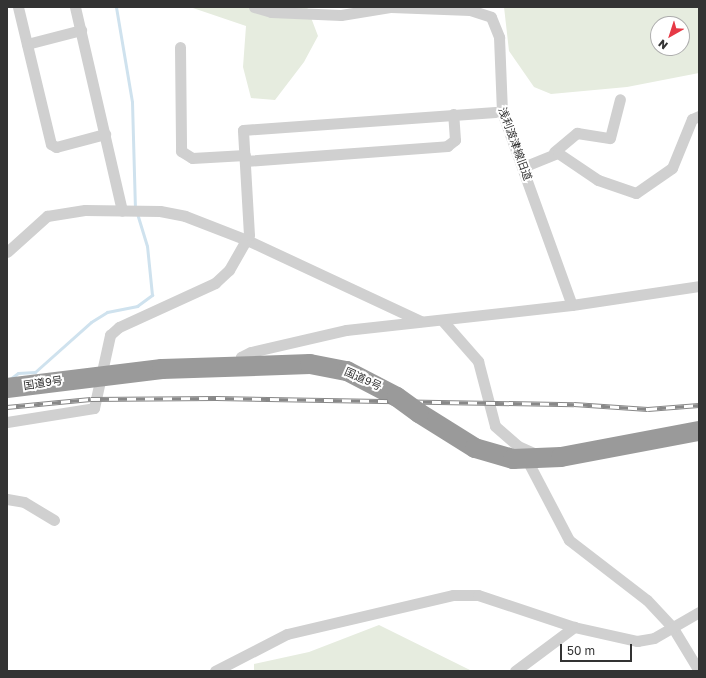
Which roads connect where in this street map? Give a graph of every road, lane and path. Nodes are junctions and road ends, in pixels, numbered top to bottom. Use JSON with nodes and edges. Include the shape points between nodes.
{"nodes":[{"id":1,"x":18,"y":7,"type":"edge"},
{"id":2,"x":75,"y":7,"type":"edge"},
{"id":3,"x":254,"y":7,"type":"edge"},
{"id":4,"x":81,"y":30,"type":"junction"},
{"id":5,"x":27,"y":44,"type":"junction"},
{"id":6,"x":180,"y":47,"type":"dead end"},
{"id":7,"x":620,"y":99,"type":"dead end"},
{"id":8,"x":494,"y":112,"type":"dead end"},
{"id":9,"x":453,"y":114,"type":"junction"},
{"id":10,"x":699,"y":116,"type":"edge"},
{"id":11,"x":105,"y":134,"type":"junction"},
{"id":12,"x":554,"y":152,"type":"junction"},
{"id":13,"x":245,"y":158,"type":"junction"},
{"id":14,"x":523,"y":168,"type":"junction"},
{"id":15,"x":122,"y":211,"type":"junction"},
{"id":16,"x":247,"y":240,"type":"junction"},
{"id":17,"x":7,"y":252,"type":"edge"},
{"id":18,"x":699,"y":286,"type":"edge"},
{"id":19,"x":572,"y":305,"type":"junction"},
{"id":20,"x":442,"y":320,"type":"junction"},
{"id":21,"x":422,"y":322,"type":"junction"},
{"id":22,"x":240,"y":364,"type":"junction"},
{"id":23,"x":104,"y":374,"type":"junction"},
{"id":24,"x":7,"y":388,"type":"edge"},
{"id":25,"x":7,"y":422,"type":"edge"},
{"id":26,"x":699,"y":432,"type":"edge"},
{"id":27,"x":547,"y":459,"type":"junction"},
{"id":28,"x":528,"y":460,"type":"junction"},
{"id":29,"x":7,"y":499,"type":"edge"},
{"id":30,"x":54,"y":520,"type":"dead end"},
{"id":31,"x":699,"y":612,"type":"edge"},
{"id":32,"x":574,"y":627,"type":"junction"},
{"id":33,"x":673,"y":628,"type":"junction"},
{"id":34,"x":215,"y":671,"type":"edge"},
{"id":35,"x":515,"y":671,"type":"edge"},
{"id":36,"x":699,"y":671,"type":"edge"}],
"edges":[{"from":1,"to":5,"type":"street"},
{"from":2,"to":4,"type":"street"},
{"from":3,"to":14,"type":"street","name":"浅利渡津線旧道","via":[[341,15],[391,7],[470,10],[487,14],[499,37],[501,105]]},
{"from":4,"to":5,"type":"street"},
{"from":4,"to":11,"type":"street"},
{"from":5,"to":11,"type":"street","via":[[53,146]]},
{"from":6,"to":13,"type":"street","via":[[182,152],[192,158]]},
{"from":7,"to":12,"type":"street","via":[[610,138],[581,132]]},
{"from":8,"to":9,"type":"street"},
{"from":9,"to":13,"type":"street","via":[[455,140],[447,146]]},
{"from":9,"to":13,"type":"street","via":[[243,130]]},
{"from":10,"to":12,"type":"street","via":[[692,119],[672,168],[636,192],[598,180]]},
{"from":11,"to":15,"type":"street"},
{"from":12,"to":14,"type":"street"},
{"from":13,"to":16,"type":"street"},
{"from":14,"to":19,"type":"street","name":"浅利渡津線旧道"},
{"from":15,"to":16,"type":"street","via":[[160,211],[185,216]]},
{"from":15,"to":17,"type":"street","via":[[85,210],[47,216]]},
{"from":16,"to":21,"type":"street"},
{"from":16,"to":23,"type":"street","via":[[229,270],[215,283],[114,330],[105,346]]},
{"from":18,"to":19,"type":"street"},
{"from":19,"to":20,"type":"street"},
{"from":20,"to":21,"type":"street"},
{"from":20,"to":27,"type":"street","via":[[478,361],[495,426],[518,446]]},
{"from":21,"to":22,"type":"street","via":[[319,335],[251,352],[241,357]]},
{"from":22,"to":23,"type":"highway","name":"国道9号"},
{"from":22,"to":28,"type":"highway","name":"国道9号","bridge":true,"via":[[334,367],[366,379],[475,448]]},
{"from":23,"to":24,"type":"highway","name":"国道9号"},
{"from":23,"to":25,"type":"street","via":[[96,405],[90,411]]},
{"from":26,"to":27,"type":"highway","name":"国道9号"},
{"from":27,"to":28,"type":"highway","name":"国道9号"},
{"from":28,"to":33,"type":"street","via":[[569,540],[647,600]]},
{"from":29,"to":30,"type":"street","via":[[24,502]]},
{"from":31,"to":33,"type":"street"},
{"from":32,"to":33,"type":"street","via":[[637,641]]},
{"from":32,"to":34,"type":"street","via":[[478,595],[453,595],[287,634]]},
{"from":32,"to":35,"type":"street"},
{"from":33,"to":36,"type":"street"}]}
